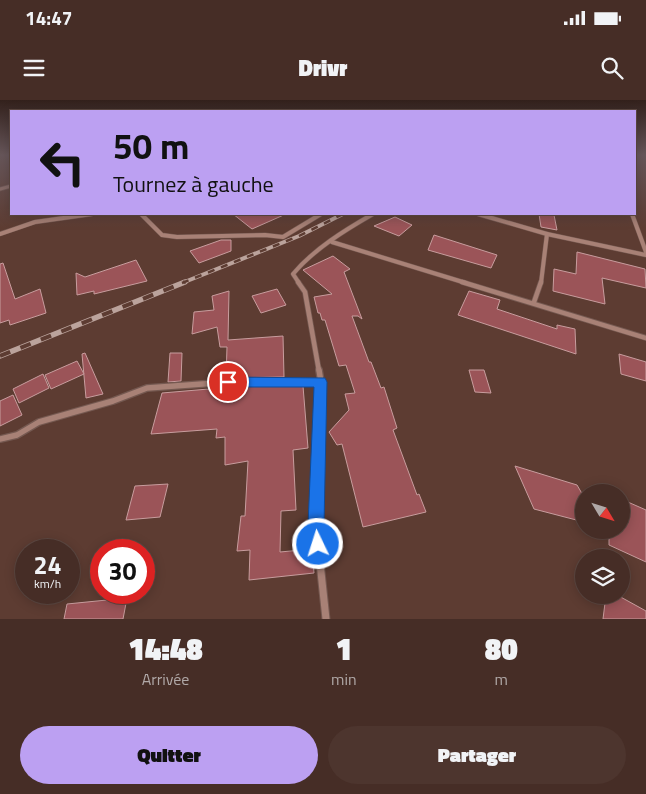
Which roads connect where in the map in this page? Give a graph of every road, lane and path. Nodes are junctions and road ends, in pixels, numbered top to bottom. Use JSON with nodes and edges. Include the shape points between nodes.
{"nodes":[{"id":1,"x":85,"y":215,"type":"edge"},
{"id":2,"x":141,"y":215,"type":"edge"},
{"id":3,"x":319,"y":215,"type":"edge"},
{"id":4,"x":372,"y":215,"type":"edge"},
{"id":5,"x":481,"y":215,"type":"edge"},
{"id":6,"x":632,"y":215,"type":"edge"},
{"id":7,"x":0,"y":234,"type":"edge"},
{"id":8,"x":547,"y":234,"type":"junction"},
{"id":9,"x":332,"y":242,"type":"junction"},
{"id":10,"x":646,"y":253,"type":"edge"},
{"id":11,"x":534,"y":302,"type":"junction"},
{"id":12,"x":646,"y":338,"type":"edge"},
{"id":13,"x":321,"y":382,"type":"junction"},
{"id":14,"x":0,"y":439,"type":"edge"},
{"id":15,"x":326,"y":619,"type":"edge"}],
"edges":[{"from":1,"to":7,"type":"street","via":[[35,222]]},
{"from":2,"to":3,"type":"street","via":[[162,234],[177,238],[265,234],[283,237]]},
{"from":4,"to":9,"type":"street"},
{"from":5,"to":8,"type":"street"},
{"from":6,"to":10,"type":"street"},
{"from":8,"to":10,"type":"street"},
{"from":8,"to":11,"type":"street","via":[[542,279]]},
{"from":9,"to":11,"type":"street"},
{"from":9,"to":13,"type":"street","via":[[293,274],[305,292]]},
{"from":11,"to":12,"type":"street"},
{"from":13,"to":14,"type":"street","via":[[244,381],[147,388],[39,422],[17,435]]},
{"from":13,"to":15,"type":"street","via":[[316,525]]}]}
